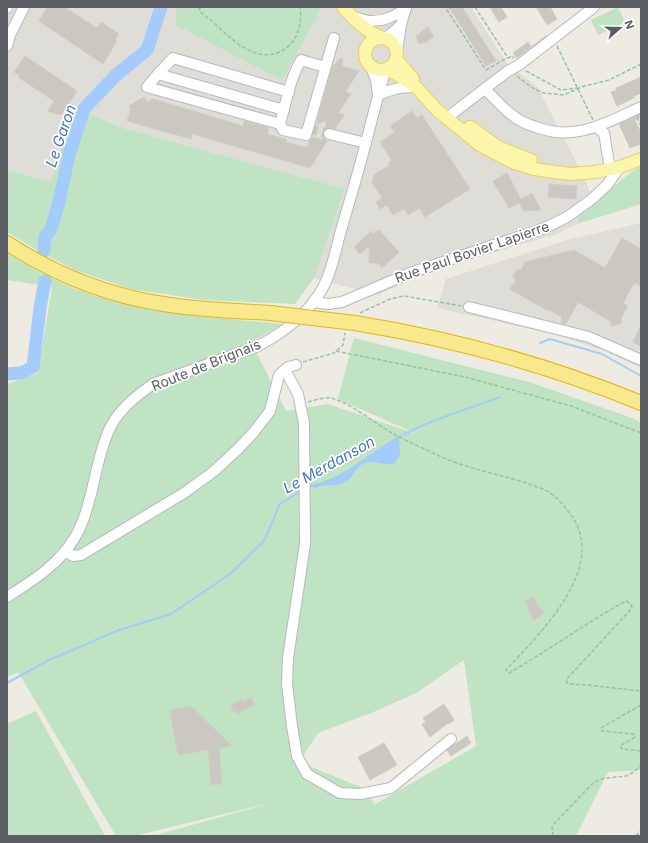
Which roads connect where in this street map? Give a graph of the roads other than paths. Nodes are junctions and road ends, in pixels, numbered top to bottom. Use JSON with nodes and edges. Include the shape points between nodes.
{"nodes":[{"id":1,"x":24,"y":7,"type":"edge"},
{"id":2,"x":339,"y":7,"type":"edge"},
{"id":3,"x":343,"y":7,"type":"edge"},
{"id":4,"x":594,"y":7,"type":"edge"},
{"id":5,"x":406,"y":8,"type":"edge"},
{"id":6,"x":353,"y":18,"type":"junction"},
{"id":7,"x":401,"y":26,"type":"junction"},
{"id":8,"x":334,"y":38,"type":"dead end"},
{"id":9,"x":384,"y":38,"type":"junction"},
{"id":10,"x":8,"y":39,"type":"edge"},
{"id":11,"x":366,"y":46,"type":"junction"},
{"id":12,"x":397,"y":55,"type":"junction"},
{"id":13,"x":325,"y":67,"type":"junction"},
{"id":14,"x":371,"y":67,"type":"junction"},
{"id":15,"x":387,"y":69,"type":"junction"},
{"id":16,"x":158,"y":74,"type":"junction"},
{"id":17,"x":416,"y":87,"type":"junction"},
{"id":18,"x":485,"y":89,"type":"junction"},
{"id":19,"x":289,"y":92,"type":"junction"},
{"id":20,"x":378,"y":95,"type":"junction"},
{"id":21,"x":641,"y":107,"type":"edge"},
{"id":22,"x":284,"y":110,"type":"junction"},
{"id":23,"x":453,"y":113,"type":"junction"},
{"id":24,"x":280,"y":124,"type":"junction"},
{"id":25,"x":596,"y":127,"type":"junction"},
{"id":26,"x":329,"y":134,"type":"tunnel mouth"},
{"id":27,"x":366,"y":143,"type":"junction"},
{"id":28,"x":641,"y":152,"type":"edge"},
{"id":29,"x":641,"y":159,"type":"edge"},
{"id":30,"x":614,"y":165,"type":"junction"},
{"id":31,"x":7,"y":243,"type":"edge"},
{"id":32,"x":322,"y":290,"type":"junction"},
{"id":33,"x":355,"y":296,"type":"junction"},
{"id":34,"x":313,"y":302,"type":"junction"},
{"id":35,"x":469,"y":307,"type":"dead end"},
{"id":36,"x":641,"y":360,"type":"edge"},
{"id":37,"x":296,"y":365,"type":"dead end"},
{"id":38,"x":285,"y":370,"type":"junction"},
{"id":39,"x":641,"y":403,"type":"edge"},
{"id":40,"x":65,"y":551,"type":"junction"},
{"id":41,"x":7,"y":597,"type":"edge"},
{"id":42,"x":451,"y":739,"type":"dead end"}],
"edges":[{"from":1,"to":10,"type":"street"},
{"from":2,"to":11,"type":"main road","via":[[362,33]]},
{"from":3,"to":6,"type":"main road"},
{"from":4,"to":18,"type":"street"},
{"from":5,"to":6,"type":"street","via":[[382,20]]},
{"from":5,"to":7,"type":"street"},
{"from":6,"to":9,"type":"main road","via":[[367,30]]},
{"from":7,"to":9,"type":"street"},
{"from":7,"to":12,"type":"street"},
{"from":8,"to":13,"type":"street"},
{"from":9,"to":11,"type":"main road","via":[[373,39]]},
{"from":9,"to":12,"type":"main road","via":[[391,41]]},
{"from":11,"to":14,"type":"main road","via":[[365,59]]},
{"from":12,"to":15,"type":"main road","via":[[392,66]]},
{"from":12,"to":23,"type":"main road","via":[[413,79]]},
{"from":13,"to":19,"type":"street","via":[[301,60],[294,72]]},
{"from":13,"to":24,"type":"street","via":[[306,135],[283,130]]},
{"from":14,"to":15,"type":"main road","via":[[378,70]]},
{"from":14,"to":20,"type":"street"},
{"from":15,"to":17,"type":"main road"},
{"from":15,"to":20,"type":"street","name":"Route de Brignais"},
{"from":16,"to":19,"type":"street","via":[[173,58]]},
{"from":16,"to":22,"type":"street"},
{"from":16,"to":24,"type":"street","via":[[147,87]]},
{"from":17,"to":20,"type":"street","via":[[400,87]]},
{"from":17,"to":30,"type":"main road","via":[[437,110],[480,145],[512,162],[534,169],[570,174],[595,172]]},
{"from":18,"to":23,"type":"street"},
{"from":18,"to":25,"type":"street","via":[[517,119],[546,131],[574,132]]},
{"from":19,"to":22,"type":"street"},
{"from":20,"to":27,"type":"street","name":"Route de Brignais"},
{"from":21,"to":25,"type":"street"},
{"from":22,"to":24,"type":"street"},
{"from":23,"to":30,"type":"main road","via":[[498,147],[529,160],[558,167]]},
{"from":25,"to":30,"type":"street","via":[[604,133]]},
{"from":26,"to":27,"type":"street"},
{"from":27,"to":32,"type":"street","name":"Route de Brignais"},
{"from":28,"to":30,"type":"main road"},
{"from":29,"to":30,"type":"main road"},
{"from":30,"to":33,"type":"street","name":"Rue Paul Bovier Lapierre","via":[[607,185],[567,217],[545,228],[410,273]]},
{"from":31,"to":39,"type":"highway","bridge":true,"via":[[37,262],[76,280],[132,298],[191,308],[355,323],[415,334],[499,354],[585,381]]},
{"from":32,"to":33,"type":"street","name":"Rue Paul Bovier Lapierre","via":[[333,297]]},
{"from":32,"to":34,"type":"street","name":"Route de Brignais"},
{"from":33,"to":34,"type":"street","name":"Rue Paul Bovier Lapierre","via":[[342,302],[328,304]]},
{"from":34,"to":40,"type":"street","name":"Route de Brignais","via":[[283,331],[258,346],[153,384],[128,404],[110,429],[84,518]]},
{"from":35,"to":36,"type":"street","via":[[589,337]]},
{"from":37,"to":38,"type":"street"},
{"from":38,"to":40,"type":"street","via":[[279,375],[270,411],[254,432],[213,472],[184,493],[81,555],[73,556]]},
{"from":38,"to":42,"type":"street","via":[[298,394],[304,423],[305,544],[288,658],[287,684],[297,756],[307,774],[340,793],[360,794],[391,788]]},
{"from":40,"to":41,"type":"street","name":"Route de Brignais","via":[[45,570]]}]}
